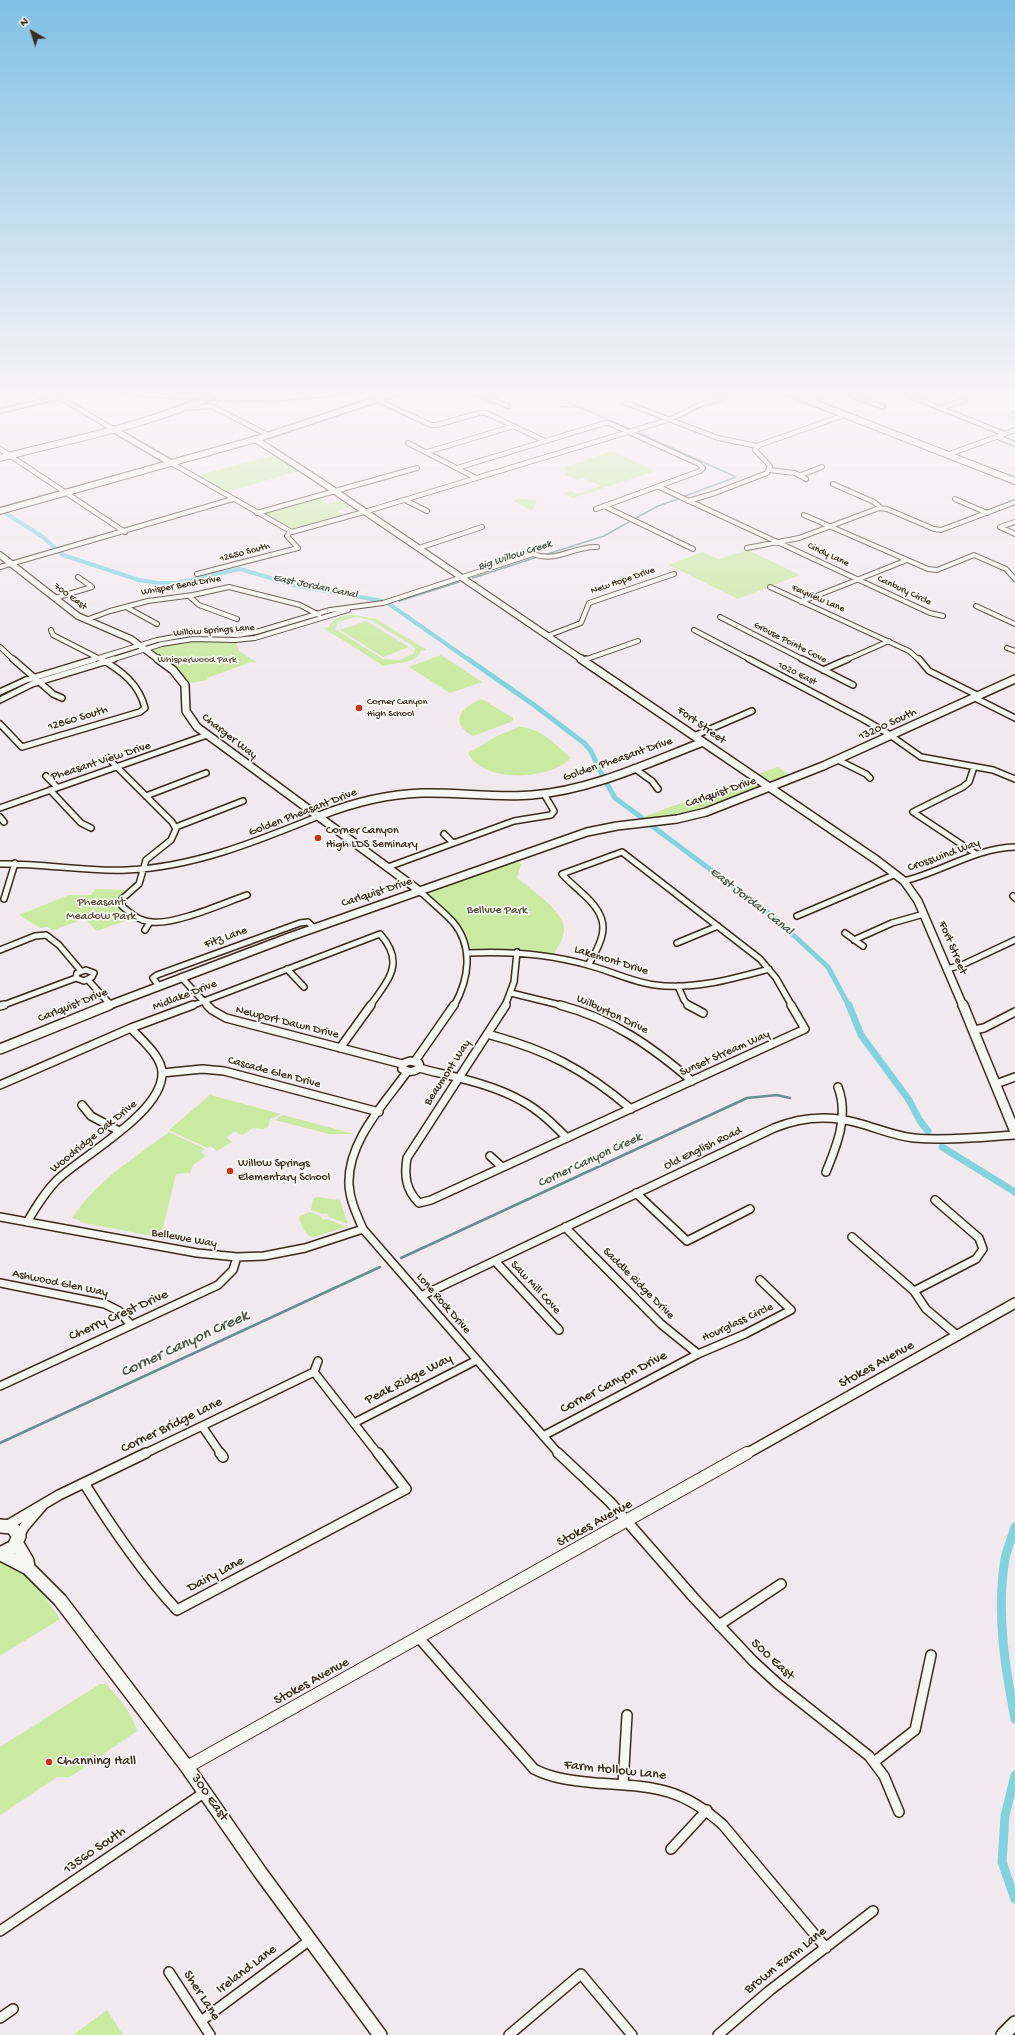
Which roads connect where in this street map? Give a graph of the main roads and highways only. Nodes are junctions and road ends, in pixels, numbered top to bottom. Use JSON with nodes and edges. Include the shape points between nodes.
{"nodes":[{"id":1,"x":3,"y":1524,"type":"edge"},
{"id":2,"x":18,"y":1540,"type":"junction"},
{"id":3,"x":1,"y":1554,"type":"edge"},
{"id":4,"x":28,"y":1568,"type":"junction"},
{"id":5,"x":1015,"y":2023,"type":"edge"},
{"id":6,"x":380,"y":2035,"type":"edge"},
{"id":7,"x":1003,"y":2035,"type":"edge"}],
"edges":[{"from":1,"to":2,"type":"main road","name":"300 East","via":[[16,1529]]},
{"from":2,"to":3,"type":"main road","via":[[11,1550]]},
{"from":2,"to":4,"type":"main road","name":"300 East"},
{"from":3,"to":4,"type":"main road","name":"300 East"},
{"from":4,"to":6,"type":"main road","name":"300 East","via":[[60,1600],[187,1767],[260,1872]]},
{"from":5,"to":7,"type":"main road"}]}
